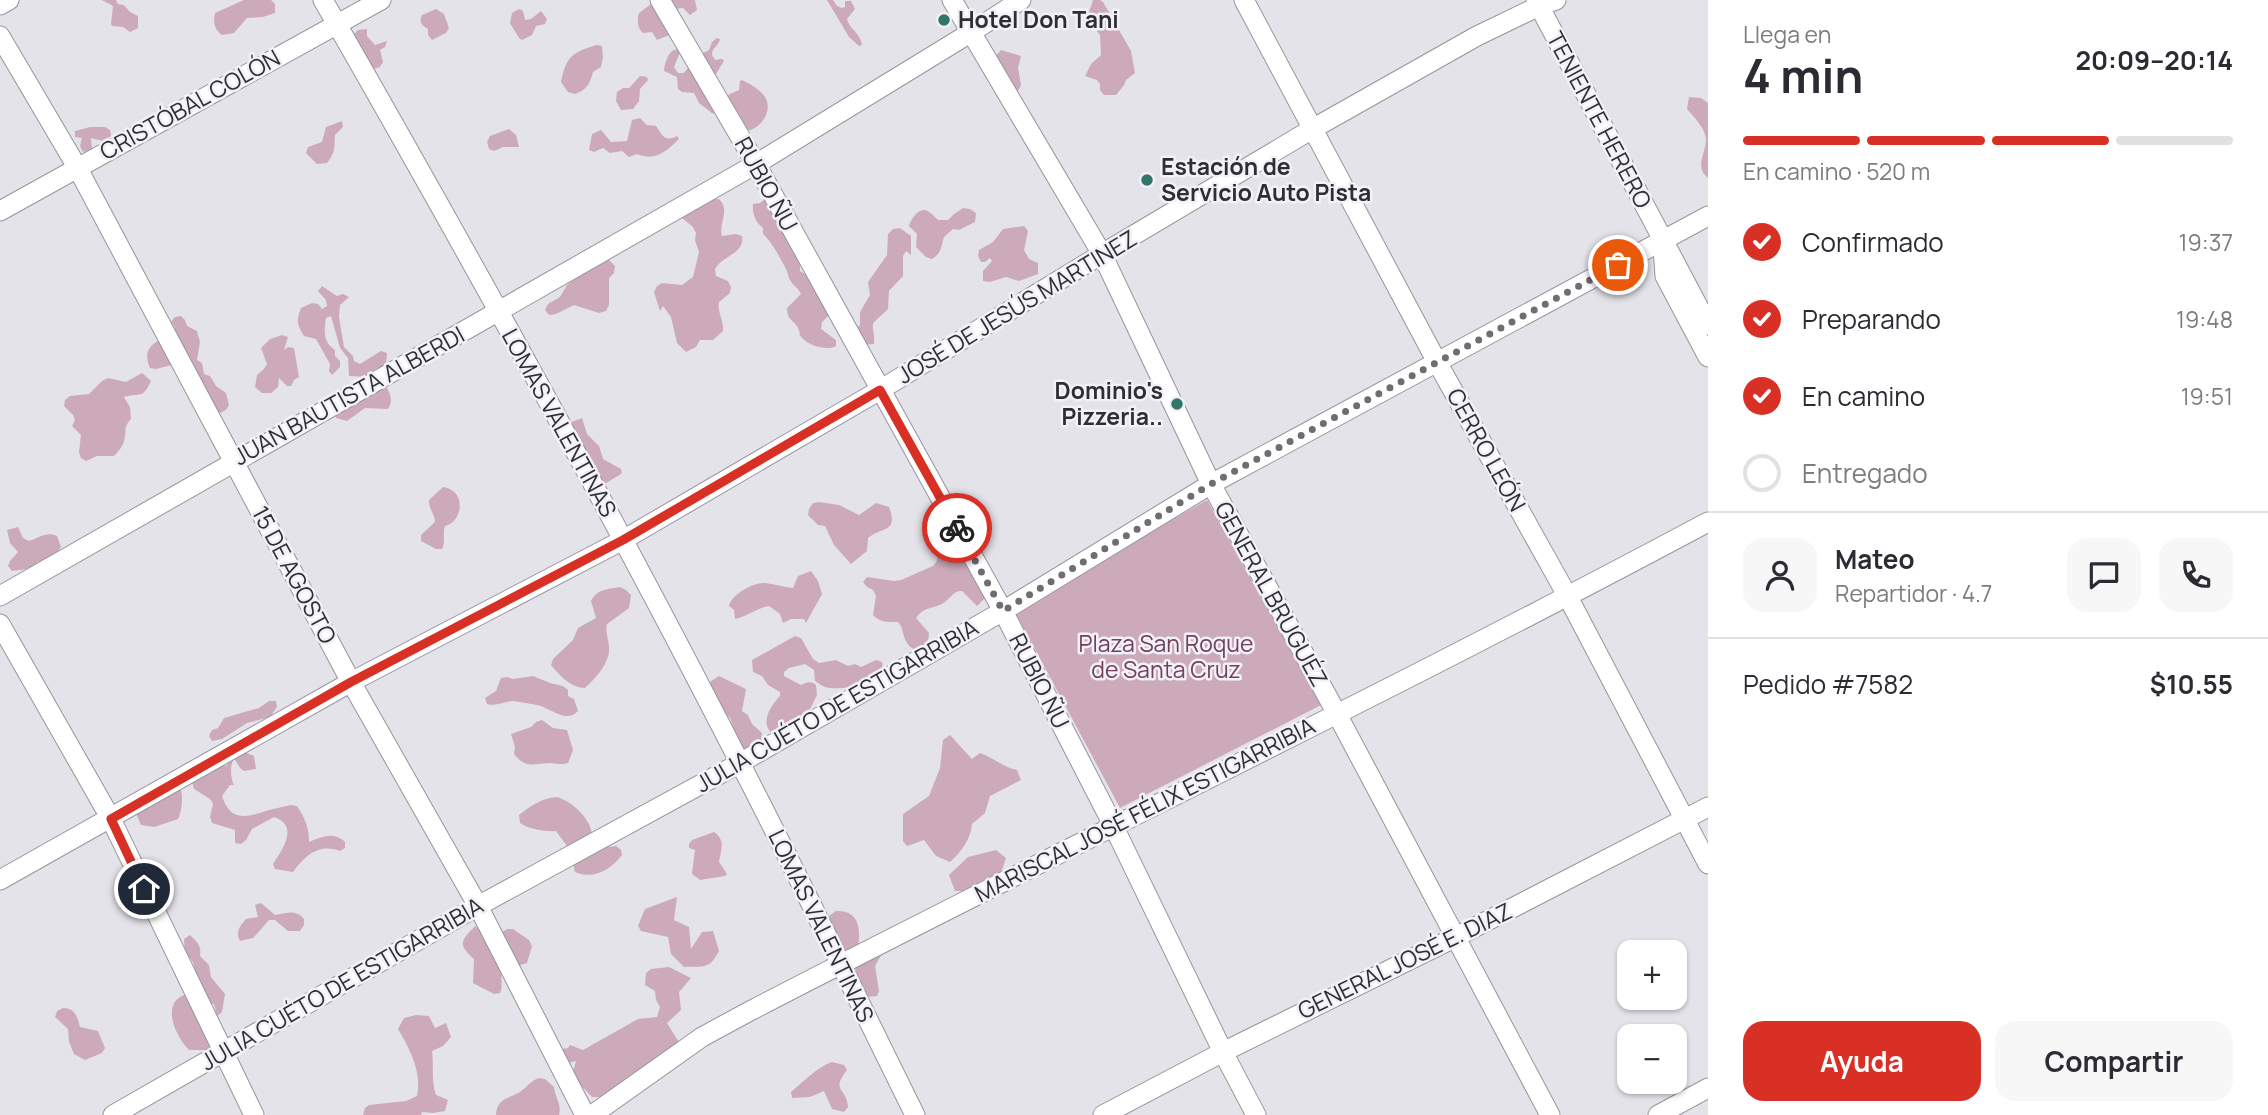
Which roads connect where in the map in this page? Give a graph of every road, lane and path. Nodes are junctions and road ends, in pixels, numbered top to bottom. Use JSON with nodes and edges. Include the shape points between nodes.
{"nodes":[{"id":1,"x":9,"y":0,"type":"edge"},
{"id":2,"x":323,"y":0,"type":"edge"},
{"id":3,"x":381,"y":0,"type":"edge"},
{"id":4,"x":660,"y":0,"type":"edge"},
{"id":5,"x":952,"y":0,"type":"edge"},
{"id":6,"x":1021,"y":0,"type":"edge"},
{"id":7,"x":1244,"y":0,"type":"edge"},
{"id":8,"x":1543,"y":2,"type":"edge"},
{"id":9,"x":0,"y":5,"type":"edge"},
{"id":10,"x":337,"y":24,"type":"junction"},
{"id":11,"x":970,"y":33,"type":"junction"},
{"id":12,"x":0,"y":36,"type":"edge"},
{"id":13,"x":1314,"y":128,"type":"junction"},
{"id":14,"x":756,"y":164,"type":"junction"},
{"id":15,"x":77,"y":167,"type":"junction"},
{"id":16,"x":0,"y":211,"type":"edge"},
{"id":17,"x":1708,"y":216,"type":"edge"},
{"id":18,"x":1663,"y":240,"type":"junction"},
{"id":19,"x":1102,"y":254,"type":"junction"},
{"id":20,"x":498,"y":312,"type":"junction"},
{"id":21,"x":1708,"y":324,"type":"edge"},
{"id":22,"x":1708,"y":357,"type":"edge"},
{"id":23,"x":1437,"y":362,"type":"junction"},
{"id":24,"x":880,"y":390,"type":"junction"},
{"id":25,"x":233,"y":462,"type":"junction"},
{"id":26,"x":1211,"y":484,"type":"junction"},
{"id":27,"x":1708,"y":522,"type":"edge"},
{"id":28,"x":623,"y":540,"type":"junction"},
{"id":29,"x":0,"y":596,"type":"edge"},
{"id":30,"x":1568,"y":597,"type":"junction"},
{"id":31,"x":1003,"y":611,"type":"junction"},
{"id":32,"x":0,"y":624,"type":"edge"},
{"id":33,"x":351,"y":682,"type":"junction"},
{"id":34,"x":1337,"y":714,"type":"junction"},
{"id":35,"x":740,"y":763,"type":"junction"},
{"id":36,"x":1708,"y":807,"type":"edge"},
{"id":37,"x":111,"y":819,"type":"junction"},
{"id":38,"x":1685,"y":820,"type":"junction"},
{"id":39,"x":1113,"y":825,"type":"junction"},
{"id":40,"x":1708,"y":864,"type":"edge"},
{"id":41,"x":0,"y":880,"type":"edge"},
{"id":42,"x":478,"y":906,"type":"junction"},
{"id":43,"x":1454,"y":938,"type":"junction"},
{"id":44,"x":841,"y":966,"type":"junction"},
{"id":45,"x":223,"y":1052,"type":"junction"},
{"id":46,"x":1223,"y":1052,"type":"junction"},
{"id":47,"x":1708,"y":1088,"type":"edge"},
{"id":48,"x":113,"y":1115,"type":"edge"},
{"id":49,"x":254,"y":1115,"type":"edge"},
{"id":50,"x":585,"y":1115,"type":"edge"},
{"id":51,"x":592,"y":1115,"type":"edge"},
{"id":52,"x":915,"y":1115,"type":"edge"},
{"id":53,"x":1103,"y":1115,"type":"edge"},
{"id":54,"x":1256,"y":1115,"type":"edge"},
{"id":55,"x":1550,"y":1115,"type":"edge"},
{"id":56,"x":1658,"y":1115,"type":"edge"}],
"edges":[{"from":1,"to":9,"type":"street"},
{"from":2,"to":10,"type":"street","name":"LOMAS VALENTINAS"},
{"from":3,"to":10,"type":"street","name":"CRISTÓBAL COLÓN"},
{"from":4,"to":14,"type":"street","name":"RUBIO ÑU"},
{"from":5,"to":11,"type":"street","name":"GENERAL BRUGUÉZ"},
{"from":6,"to":11,"type":"street","name":"JUAN BAUTISTA ALBERDI"},
{"from":7,"to":13,"type":"street","name":"CERRO LEÓN"},
{"from":8,"to":13,"type":"street","name":"JOSÉ DE JESÚS MARTINEZ"},
{"from":8,"to":18,"type":"street","name":"TENIENTE HERERO"},
{"from":10,"to":15,"type":"street","name":"CRISTÓBAL COLÓN"},
{"from":10,"to":20,"type":"street","name":"LOMAS VALENTINAS"},
{"from":11,"to":14,"type":"street","name":"JUAN BAUTISTA ALBERDI"},
{"from":11,"to":19,"type":"street","name":"GENERAL BRUGUÉZ"},
{"from":12,"to":15,"type":"street","name":"15 DE AGOSTO"},
{"from":13,"to":19,"type":"street","name":"JOSÉ DE JESÚS MARTINEZ"},
{"from":13,"to":23,"type":"street","name":"CERRO LEÓN"},
{"from":14,"to":20,"type":"street","name":"JUAN BAUTISTA ALBERDI"},
{"from":14,"to":24,"type":"street","name":"RUBIO ÑU"},
{"from":15,"to":16,"type":"street","name":"CRISTÓBAL COLÓN"},
{"from":15,"to":25,"type":"street","name":"15 DE AGOSTO"},
{"from":17,"to":18,"type":"street","name":"JULIA CUÉTO DE ESTIGARRIBIA"},
{"from":18,"to":21,"type":"street","name":"TENIENTE HERERO"},
{"from":18,"to":22,"type":"street","via":[[1665,276]]},
{"from":18,"to":23,"type":"street","name":"JULIA CUÉTO DE ESTIGARRIBIA"},
{"from":19,"to":24,"type":"street","name":"JOSÉ DE JESÚS MARTINEZ"},
{"from":19,"to":26,"type":"street","name":"GENERAL BRUGUÉZ"},
{"from":20,"to":25,"type":"street","name":"JUAN BAUTISTA ALBERDI"},
{"from":20,"to":28,"type":"street","name":"LOMAS VALENTINAS"},
{"from":23,"to":26,"type":"street","name":"JULIA CUÉTO DE ESTIGARRIBIA"},
{"from":23,"to":30,"type":"street","name":"CERRO LEÓN"},
{"from":24,"to":28,"type":"street","name":"JOSÉ DE JESÚS MARTINEZ"},
{"from":24,"to":31,"type":"street","name":"RUBIO ÑU"},
{"from":25,"to":29,"type":"street","name":"JUAN BAUTISTA ALBERDI"},
{"from":25,"to":33,"type":"street","name":"15 DE AGOSTO"},
{"from":26,"to":31,"type":"street","name":"JULIA CUÉTO DE ESTIGARRIBIA"},
{"from":26,"to":34,"type":"street","name":"GENERAL BRUGUÉZ"},
{"from":27,"to":30,"type":"street","name":"MARISCAL JOSÉ FÉLIX ESTIGARRIBIA"},
{"from":28,"to":33,"type":"street","name":"JOSÉ DE JESÚS MARTINEZ"},
{"from":28,"to":35,"type":"street","name":"LOMAS VALENTINAS"},
{"from":30,"to":34,"type":"street","name":"MARISCAL JOSÉ FÉLIX ESTIGARRIBIA"},
{"from":30,"to":38,"type":"street","name":"CERRO LEÓN"},
{"from":31,"to":35,"type":"street","name":"JULIA CUÉTO DE ESTIGARRIBIA"},
{"from":31,"to":39,"type":"street","name":"RUBIO ÑU"},
{"from":32,"to":37,"type":"street"},
{"from":33,"to":37,"type":"street","name":"JOSÉ DE JESÚS MARTINEZ"},
{"from":33,"to":42,"type":"street","name":"15 DE AGOSTO"},
{"from":34,"to":39,"type":"street","name":"MARISCAL JOSÉ FÉLIX ESTIGARRIBIA"},
{"from":34,"to":43,"type":"street","name":"GENERAL BRUGUÉZ"},
{"from":35,"to":42,"type":"street","name":"JULIA CUÉTO DE ESTIGARRIBIA"},
{"from":35,"to":44,"type":"street","name":"LOMAS VALENTINAS"},
{"from":36,"to":38,"type":"street","name":"GENERAL JOSÉ E. DIAZ"},
{"from":37,"to":41,"type":"street","name":"JOSÉ DE JESÚS MARTINEZ"},
{"from":37,"to":45,"type":"street"},
{"from":38,"to":40,"type":"street","name":"CERRO LEÓN"},
{"from":38,"to":43,"type":"street","name":"GENERAL JOSÉ E. DIAZ"},
{"from":39,"to":44,"type":"street","name":"MARISCAL JOSÉ FÉLIX ESTIGARRIBIA"},
{"from":39,"to":46,"type":"street","name":"RUBIO ÑU"},
{"from":42,"to":45,"type":"street","name":"JULIA CUÉTO DE ESTIGARRIBIA"},
{"from":42,"to":50,"type":"street","name":"15 DE AGOSTO"},
{"from":43,"to":46,"type":"street","name":"GENERAL JOSÉ E. DIAZ"},
{"from":43,"to":55,"type":"street","name":"GENERAL BRUGUÉZ"},
{"from":44,"to":51,"type":"street","name":"MARISCAL JOSÉ FÉLIX ESTIGARRIBIA","via":[[702,1037]]},
{"from":44,"to":52,"type":"street","name":"LOMAS VALENTINAS"},
{"from":45,"to":48,"type":"street","name":"JULIA CUÉTO DE ESTIGARRIBIA"},
{"from":45,"to":49,"type":"street"},
{"from":46,"to":53,"type":"street","name":"GENERAL JOSÉ E. DIAZ"},
{"from":46,"to":54,"type":"street","name":"RUBIO ÑU"},
{"from":47,"to":56,"type":"street"}]}
